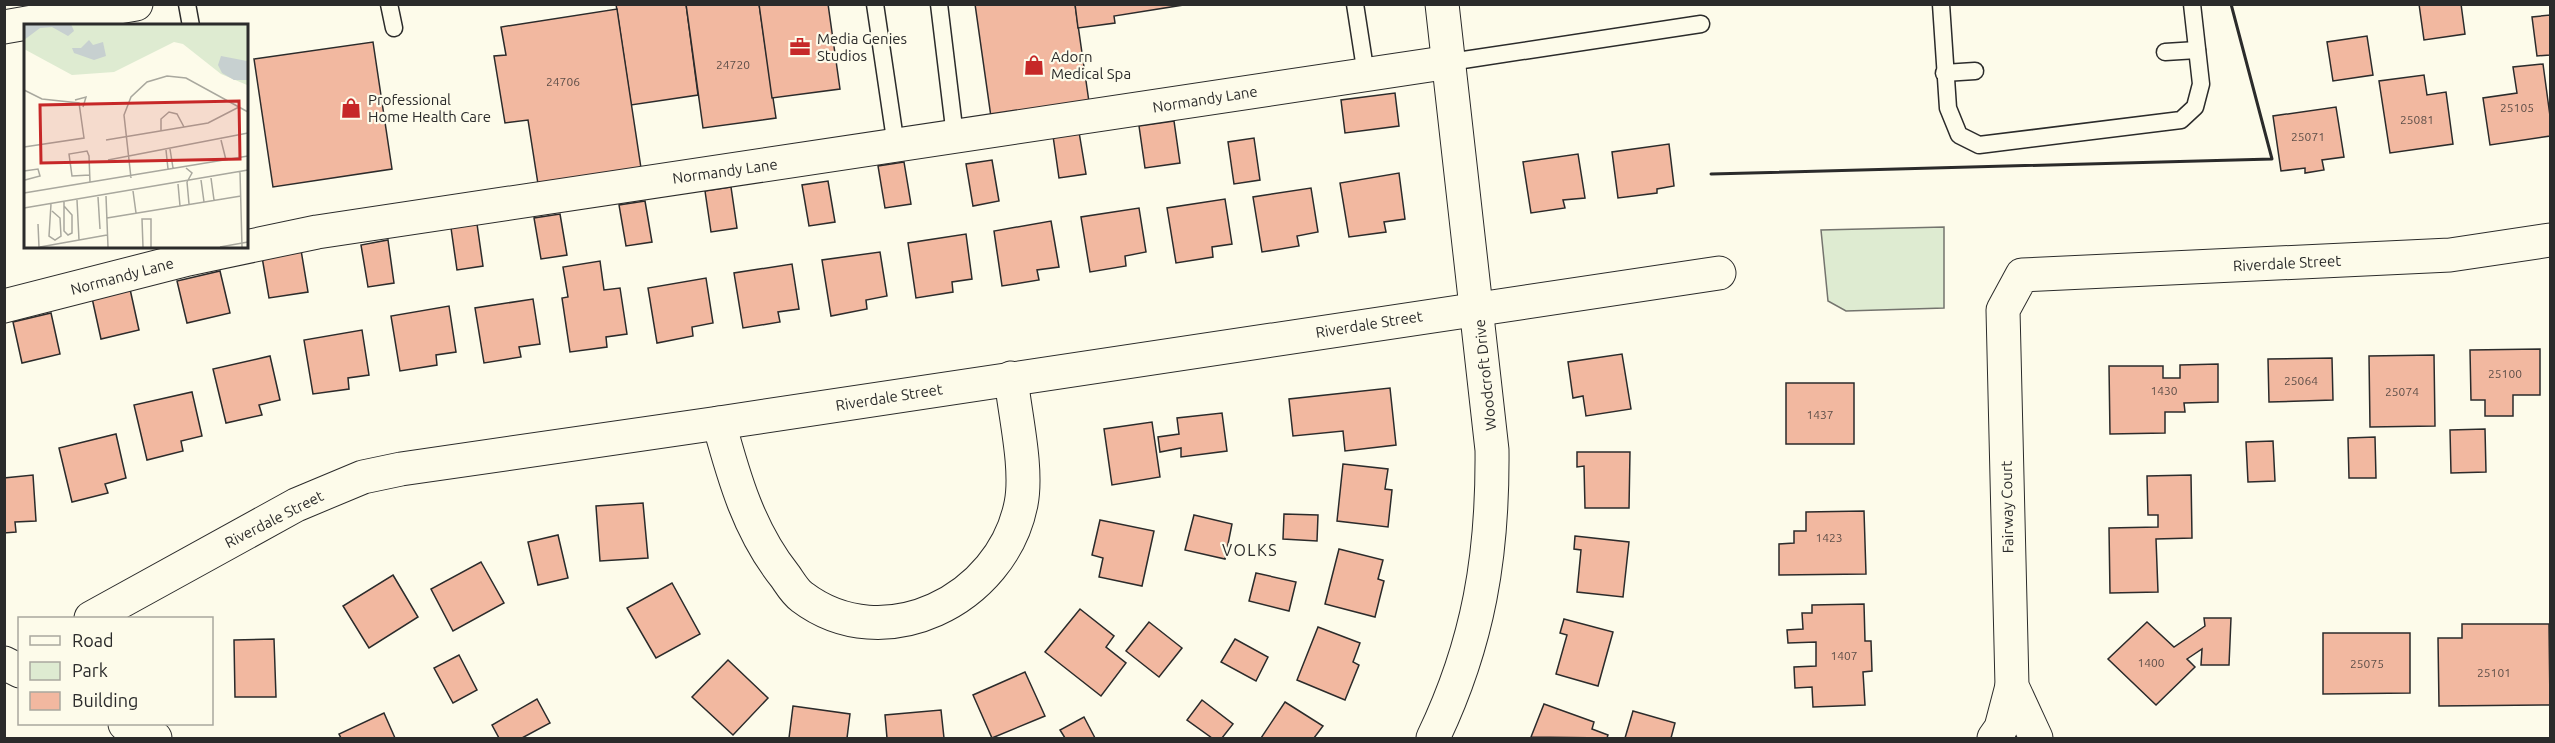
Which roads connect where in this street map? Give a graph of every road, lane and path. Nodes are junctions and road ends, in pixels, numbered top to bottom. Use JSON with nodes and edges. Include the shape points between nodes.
{"nodes":[{"id":1,"x":136,"y":4,"type":"edge"},
{"id":2,"x":187,"y":4,"type":"edge"},
{"id":3,"x":388,"y":4,"type":"edge"},
{"id":4,"x":875,"y":4,"type":"edge"},
{"id":5,"x":939,"y":4,"type":"edge"},
{"id":6,"x":1355,"y":4,"type":"edge"},
{"id":7,"x":1442,"y":4,"type":"edge"},
{"id":8,"x":1941,"y":4,"type":"edge"},
{"id":9,"x":2192,"y":4,"type":"edge"},
{"id":10,"x":82,"y":20,"type":"edge"},
{"id":11,"x":37,"y":24,"type":"edge"},
{"id":12,"x":191,"y":24,"type":"edge"},
{"id":13,"x":1701,"y":24,"type":"dead end"},
{"id":14,"x":24,"y":25,"type":"edge"},
{"id":15,"x":4,"y":27,"type":"edge"},
{"id":16,"x":394,"y":28,"type":"dead end"},
{"id":17,"x":2197,"y":50,"type":"junction"},
{"id":18,"x":2165,"y":52,"type":"dead end"},
{"id":19,"x":1450,"y":62,"type":"junction"},
{"id":20,"x":1975,"y":71,"type":"dead end"},
{"id":21,"x":1944,"y":73,"type":"junction"},
{"id":22,"x":1366,"y":75,"type":"junction"},
{"id":23,"x":956,"y":136,"type":"junction"},
{"id":24,"x":896,"y":146,"type":"junction"},
{"id":25,"x":2550,"y":240,"type":"edge"},
{"id":26,"x":248,"y":245,"type":"edge"},
{"id":27,"x":236,"y":248,"type":"edge"},
{"id":28,"x":1719,"y":273,"type":"dead end"},
{"id":29,"x":2022,"y":275,"type":"joint"},
{"id":30,"x":4,"y":306,"type":"edge"},
{"id":31,"x":1478,"y":308,"type":"junction"},
{"id":32,"x":1011,"y":378,"type":"junction"},
{"id":33,"x":719,"y":423,"type":"junction"},
{"id":34,"x":127,"y":607,"type":"edge"},
{"id":35,"x":94,"y":617,"type":"edge"},
{"id":36,"x":2012,"y":686,"type":"junction"},
{"id":37,"x":129,"y":725,"type":"edge"},
{"id":38,"x":155,"y":738,"type":"edge"},
{"id":39,"x":1434,"y":738,"type":"edge"},
{"id":40,"x":1994,"y":738,"type":"edge"},
{"id":41,"x":2036,"y":738,"type":"edge"}],
"edges":[{"from":1,"to":10,"type":"street"},
{"from":2,"to":12,"type":"lane"},
{"from":3,"to":16,"type":"lane"},
{"from":4,"to":24,"type":"lane"},
{"from":5,"to":23,"type":"lane"},
{"from":6,"to":22,"type":"lane"},
{"from":7,"to":19,"type":"street","name":"Woodcroft Drive"},
{"from":8,"to":21,"type":"lane"},
{"from":9,"to":17,"type":"lane"},
{"from":10,"to":11,"type":"street"},
{"from":13,"to":19,"type":"lane"},
{"from":14,"to":15,"type":"street"},
{"from":17,"to":18,"type":"lane"},
{"from":17,"to":21,"type":"lane","via":[[2201,84],[2195,107],[2181,120],[1979,145],[1959,135],[1948,108]]},
{"from":19,"to":22,"type":"street","name":"Normandy Lane"},
{"from":19,"to":31,"type":"street","name":"Woodcroft Drive"},
{"from":20,"to":21,"type":"lane"},
{"from":22,"to":23,"type":"street","name":"Normandy Lane"},
{"from":23,"to":24,"type":"street","name":"Normandy Lane"},
{"from":24,"to":26,"type":"street","name":"Normandy Lane"},
{"from":25,"to":29,"type":"street","name":"Riverdale Street","via":[[2450,255]]},
{"from":27,"to":30,"type":"street","name":"Normandy Lane"},
{"from":28,"to":31,"type":"street","name":"Riverdale Street"},
{"from":29,"to":36,"type":"street","name":"Fairway Court","via":[[2003,310]]},
{"from":31,"to":32,"type":"street","name":"Riverdale Street"},
{"from":31,"to":39,"type":"street","name":"Woodcroft Drive","via":[[1492,450],[1489,552],[1484,590],[1463,666]]},
{"from":32,"to":33,"type":"street","name":"Riverdale Street"},
{"from":32,"to":33,"type":"street","via":[[1023,480],[1012,535],[996,562],[951,603],[904,621],[850,620],[800,596],[766,553],[750,520]]},
{"from":33,"to":34,"type":"street","name":"Riverdale Street","via":[[363,477],[296,505]]},
{"from":34,"to":35,"type":"street","name":"Riverdale Street"},
{"from":36,"to":40,"type":"street","via":[[2001,728]]},
{"from":36,"to":41,"type":"street","name":"Fairway Court"},
{"from":37,"to":38,"type":"street"}]}
